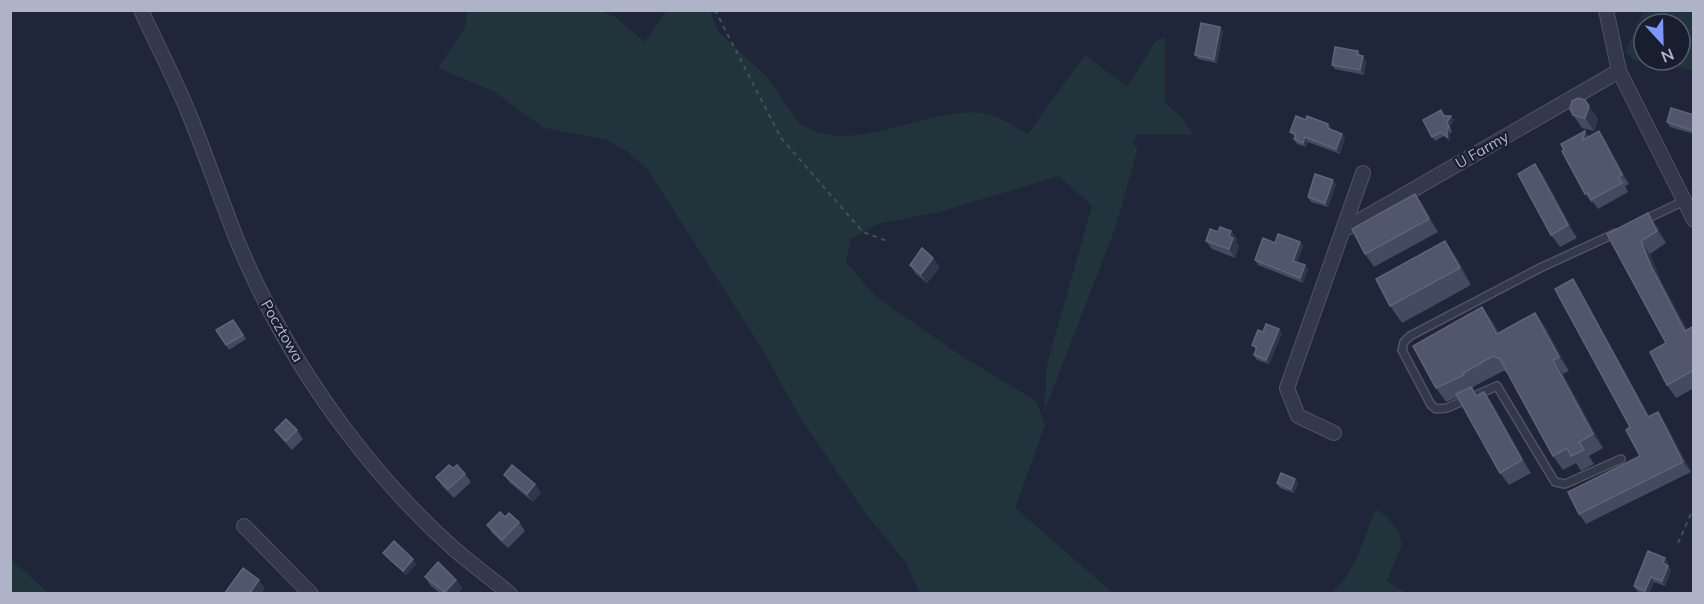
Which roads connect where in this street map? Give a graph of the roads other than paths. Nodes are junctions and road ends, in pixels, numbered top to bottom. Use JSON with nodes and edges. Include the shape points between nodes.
{"nodes":[{"id":1,"x":141,"y":10,"type":"edge"},
{"id":2,"x":1606,"y":10,"type":"edge"},
{"id":3,"x":1619,"y":71,"type":"junction"},
{"id":4,"x":1362,"y":173,"type":"dead end"},
{"id":5,"x":1684,"y":201,"type":"junction"},
{"id":6,"x":1694,"y":220,"type":"edge"},
{"id":7,"x":1633,"y":225,"type":"edge"},
{"id":8,"x":1345,"y":229,"type":"junction"},
{"id":9,"x":1623,"y":230,"type":"edge"},
{"id":10,"x":1334,"y":433,"type":"dead end"},
{"id":11,"x":1621,"y":459,"type":"dead end"},
{"id":12,"x":244,"y":526,"type":"dead end"},
{"id":13,"x":311,"y":594,"type":"edge"},
{"id":14,"x":510,"y":594,"type":"edge"}],
"edges":[{"from":1,"to":14,"type":"street","name":"Pocztowa","via":[[189,113],[224,209],[262,296],[302,364],[340,422],[393,486],[453,548]]},
{"from":2,"to":3,"type":"street"},
{"from":3,"to":5,"type":"street"},
{"from":3,"to":8,"type":"street","name":"U Farmy"},
{"from":4,"to":8,"type":"street"},
{"from":5,"to":6,"type":"street"},
{"from":5,"to":7,"type":"lane"},
{"from":8,"to":10,"type":"street","via":[[1287,388],[1298,416]]},
{"from":9,"to":11,"type":"lane","via":[[1410,336],[1402,346],[1426,397],[1436,409],[1497,386],[1555,482],[1565,484]]},
{"from":12,"to":13,"type":"street"}]}
